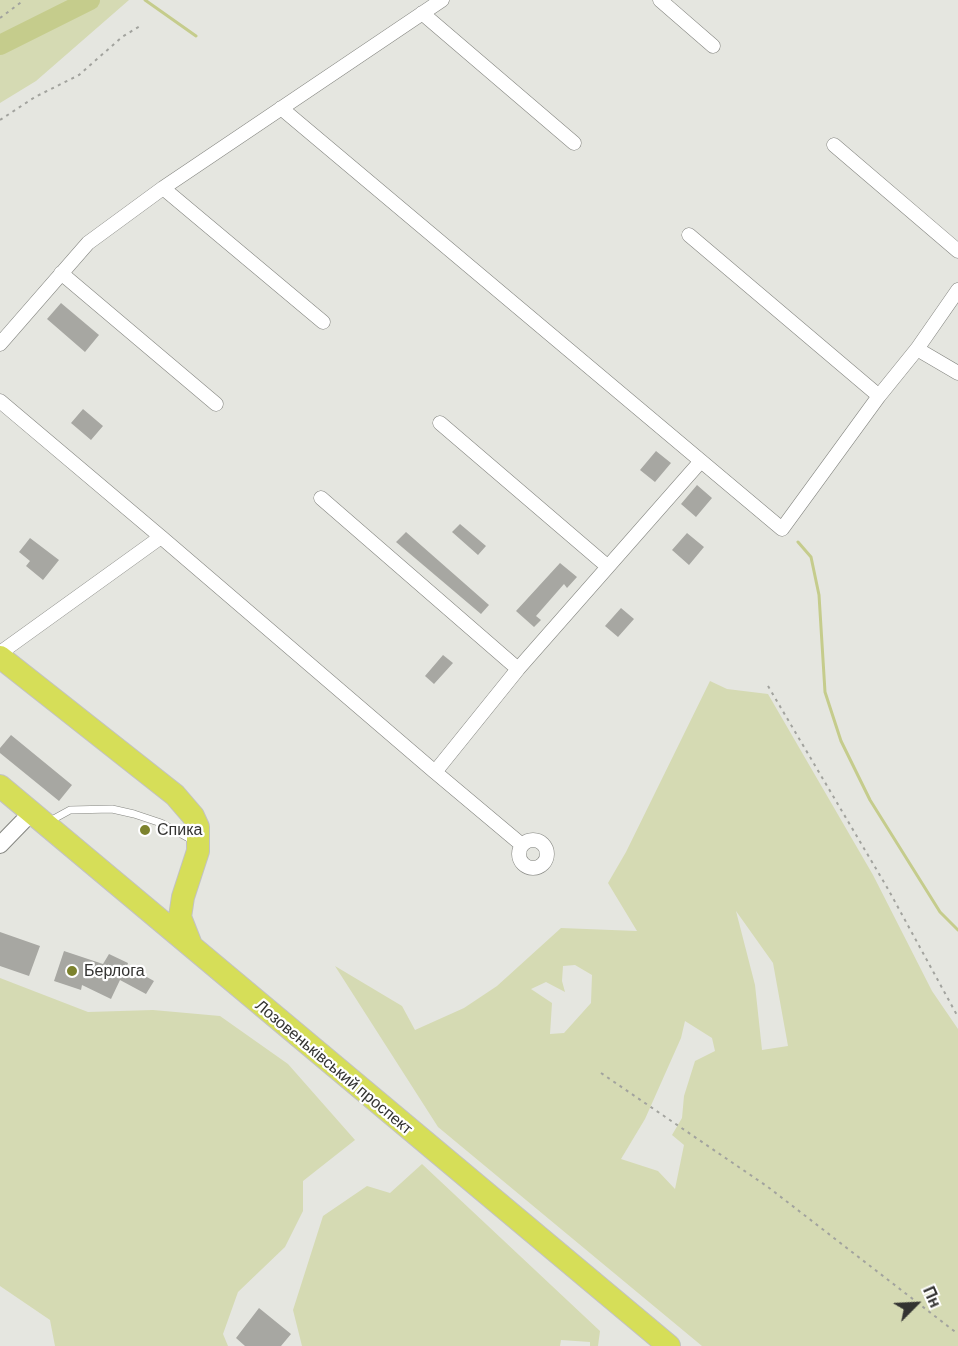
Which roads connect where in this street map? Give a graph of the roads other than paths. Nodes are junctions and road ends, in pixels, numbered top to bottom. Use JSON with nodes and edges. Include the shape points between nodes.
{"nodes":[{"id":1,"x":442,"y":0,"type":"edge"},
{"id":2,"x":660,"y":0,"type":"edge"},
{"id":3,"x":422,"y":13,"type":"junction"},
{"id":4,"x":713,"y":46,"type":"dead end"},
{"id":5,"x":281,"y":108,"type":"junction"},
{"id":6,"x":574,"y":143,"type":"dead end"},
{"id":7,"x":834,"y":145,"type":"dead end"},
{"id":8,"x":163,"y":188,"type":"junction"},
{"id":9,"x":689,"y":235,"type":"dead end"},
{"id":10,"x":958,"y":251,"type":"edge"},
{"id":11,"x":61,"y":273,"type":"junction"},
{"id":12,"x":958,"y":290,"type":"edge"},
{"id":13,"x":323,"y":322,"type":"dead end"},
{"id":14,"x":0,"y":344,"type":"edge"},
{"id":15,"x":917,"y":349,"type":"junction"},
{"id":16,"x":958,"y":374,"type":"edge"},
{"id":17,"x":879,"y":396,"type":"junction"},
{"id":18,"x":0,"y":400,"type":"edge"},
{"id":19,"x":216,"y":404,"type":"dead end"},
{"id":20,"x":440,"y":423,"type":"dead end"},
{"id":21,"x":701,"y":461,"type":"junction"},
{"id":22,"x":321,"y":498,"type":"dead end"},
{"id":23,"x":161,"y":537,"type":"junction"},
{"id":24,"x":607,"y":566,"type":"junction"},
{"id":25,"x":0,"y":655,"type":"edge"},
{"id":26,"x":518,"y":669,"type":"junction"},
{"id":27,"x":435,"y":772,"type":"junction"},
{"id":28,"x":0,"y":786,"type":"edge"},
{"id":29,"x":39,"y":818,"type":"junction"},
{"id":30,"x":199,"y":843,"type":"junction"},
{"id":31,"x":0,"y":845,"type":"edge"},
{"id":32,"x":522,"y":845,"type":"dead end"},
{"id":33,"x":193,"y":949,"type":"junction"},
{"id":34,"x":669,"y":1346,"type":"edge"}],
"edges":[{"from":1,"to":3,"type":"street"},
{"from":2,"to":4,"type":"street"},
{"from":3,"to":5,"type":"street"},
{"from":3,"to":6,"type":"street"},
{"from":5,"to":8,"type":"street"},
{"from":5,"to":21,"type":"street"},
{"from":7,"to":10,"type":"street"},
{"from":8,"to":11,"type":"street","via":[[88,243]]},
{"from":8,"to":13,"type":"street"},
{"from":9,"to":17,"type":"street"},
{"from":11,"to":14,"type":"street"},
{"from":11,"to":19,"type":"street"},
{"from":12,"to":15,"type":"street"},
{"from":15,"to":16,"type":"street"},
{"from":15,"to":17,"type":"street"},
{"from":17,"to":21,"type":"street","via":[[782,529]]},
{"from":18,"to":23,"type":"street"},
{"from":20,"to":24,"type":"street"},
{"from":21,"to":24,"type":"street"},
{"from":22,"to":26,"type":"street"},
{"from":23,"to":25,"type":"street"},
{"from":23,"to":27,"type":"street"},
{"from":24,"to":26,"type":"street"},
{"from":25,"to":30,"type":"highway","via":[[175,795],[193,816]]},
{"from":26,"to":27,"type":"street"},
{"from":27,"to":32,"type":"street"},
{"from":28,"to":29,"type":"highway","name":"Лозовеньківський проспект"},
{"from":29,"to":30,"type":"lane","via":[[70,810],[112,809],[161,824]]},
{"from":29,"to":31,"type":"street"},
{"from":29,"to":33,"type":"highway","name":"Лозовеньківський проспект"},
{"from":30,"to":33,"type":"highway","via":[[180,916]]},
{"from":33,"to":34,"type":"highway","name":"Лозовеньківський проспект"}]}
